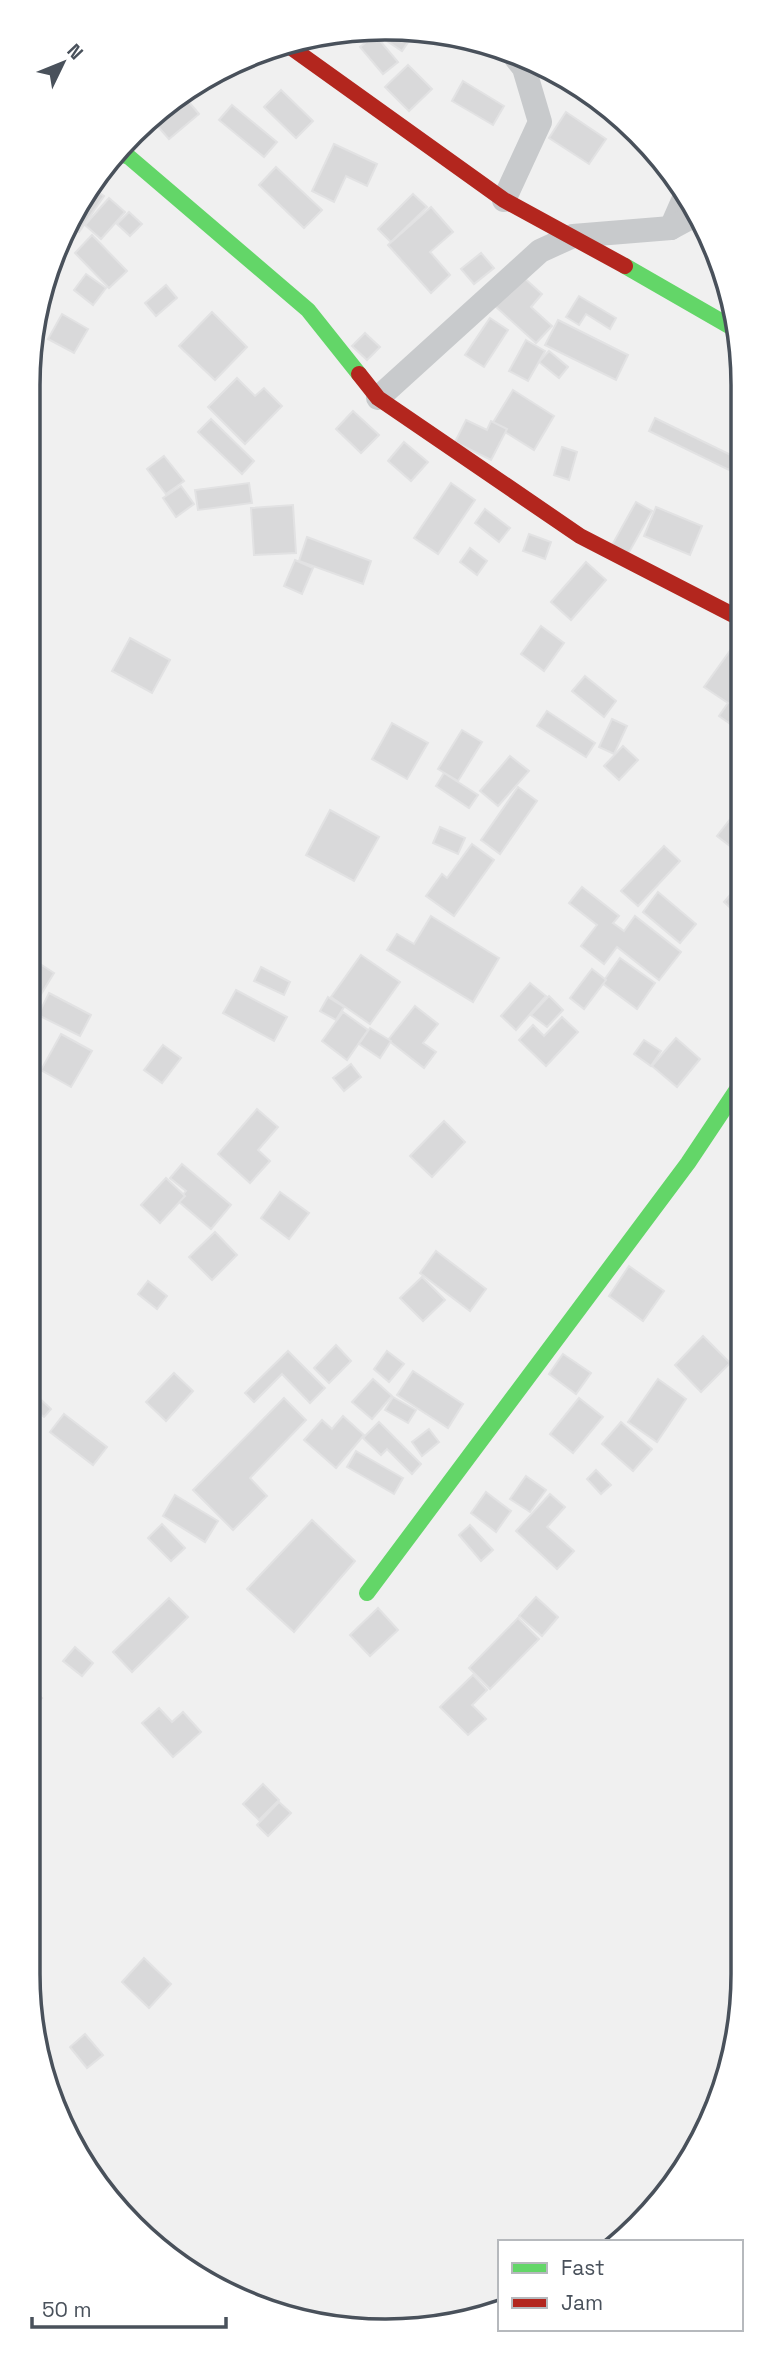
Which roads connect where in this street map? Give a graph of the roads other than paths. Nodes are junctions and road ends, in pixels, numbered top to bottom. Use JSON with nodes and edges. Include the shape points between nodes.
{"nodes":[{"id":1,"x":297,"y":52,"type":"edge"},
{"id":2,"x":525,"y":70,"type":"edge"},
{"id":3,"x":128,"y":156,"type":"edge"},
{"id":4,"x":504,"y":200,"type":"junction"},
{"id":5,"x":680,"y":207,"type":"edge"},
{"id":6,"x":687,"y":219,"type":"edge"},
{"id":7,"x":671,"y":228,"type":"junction"},
{"id":8,"x":573,"y":236,"type":"junction"},
{"id":9,"x":725,"y":324,"type":"edge"},
{"id":10,"x":378,"y":398,"type":"junction"},
{"id":11,"x":731,"y":614,"type":"edge"},
{"id":12,"x":731,"y":1098,"type":"edge"},
{"id":13,"x":367,"y":1593,"type":"dead end"}],
"edges":[{"from":1,"to":4,"type":"street"},
{"from":2,"to":4,"type":"street","via":[[540,122]]},
{"from":3,"to":10,"type":"street","via":[[308,310]]},
{"from":4,"to":8,"type":"street"},
{"from":5,"to":7,"type":"street"},
{"from":6,"to":7,"type":"street"},
{"from":7,"to":8,"type":"street"},
{"from":8,"to":9,"type":"street"},
{"from":8,"to":10,"type":"street","via":[[540,251]]},
{"from":10,"to":11,"type":"street","via":[[580,536]]},
{"from":12,"to":13,"type":"street","via":[[688,1163]]}]}
